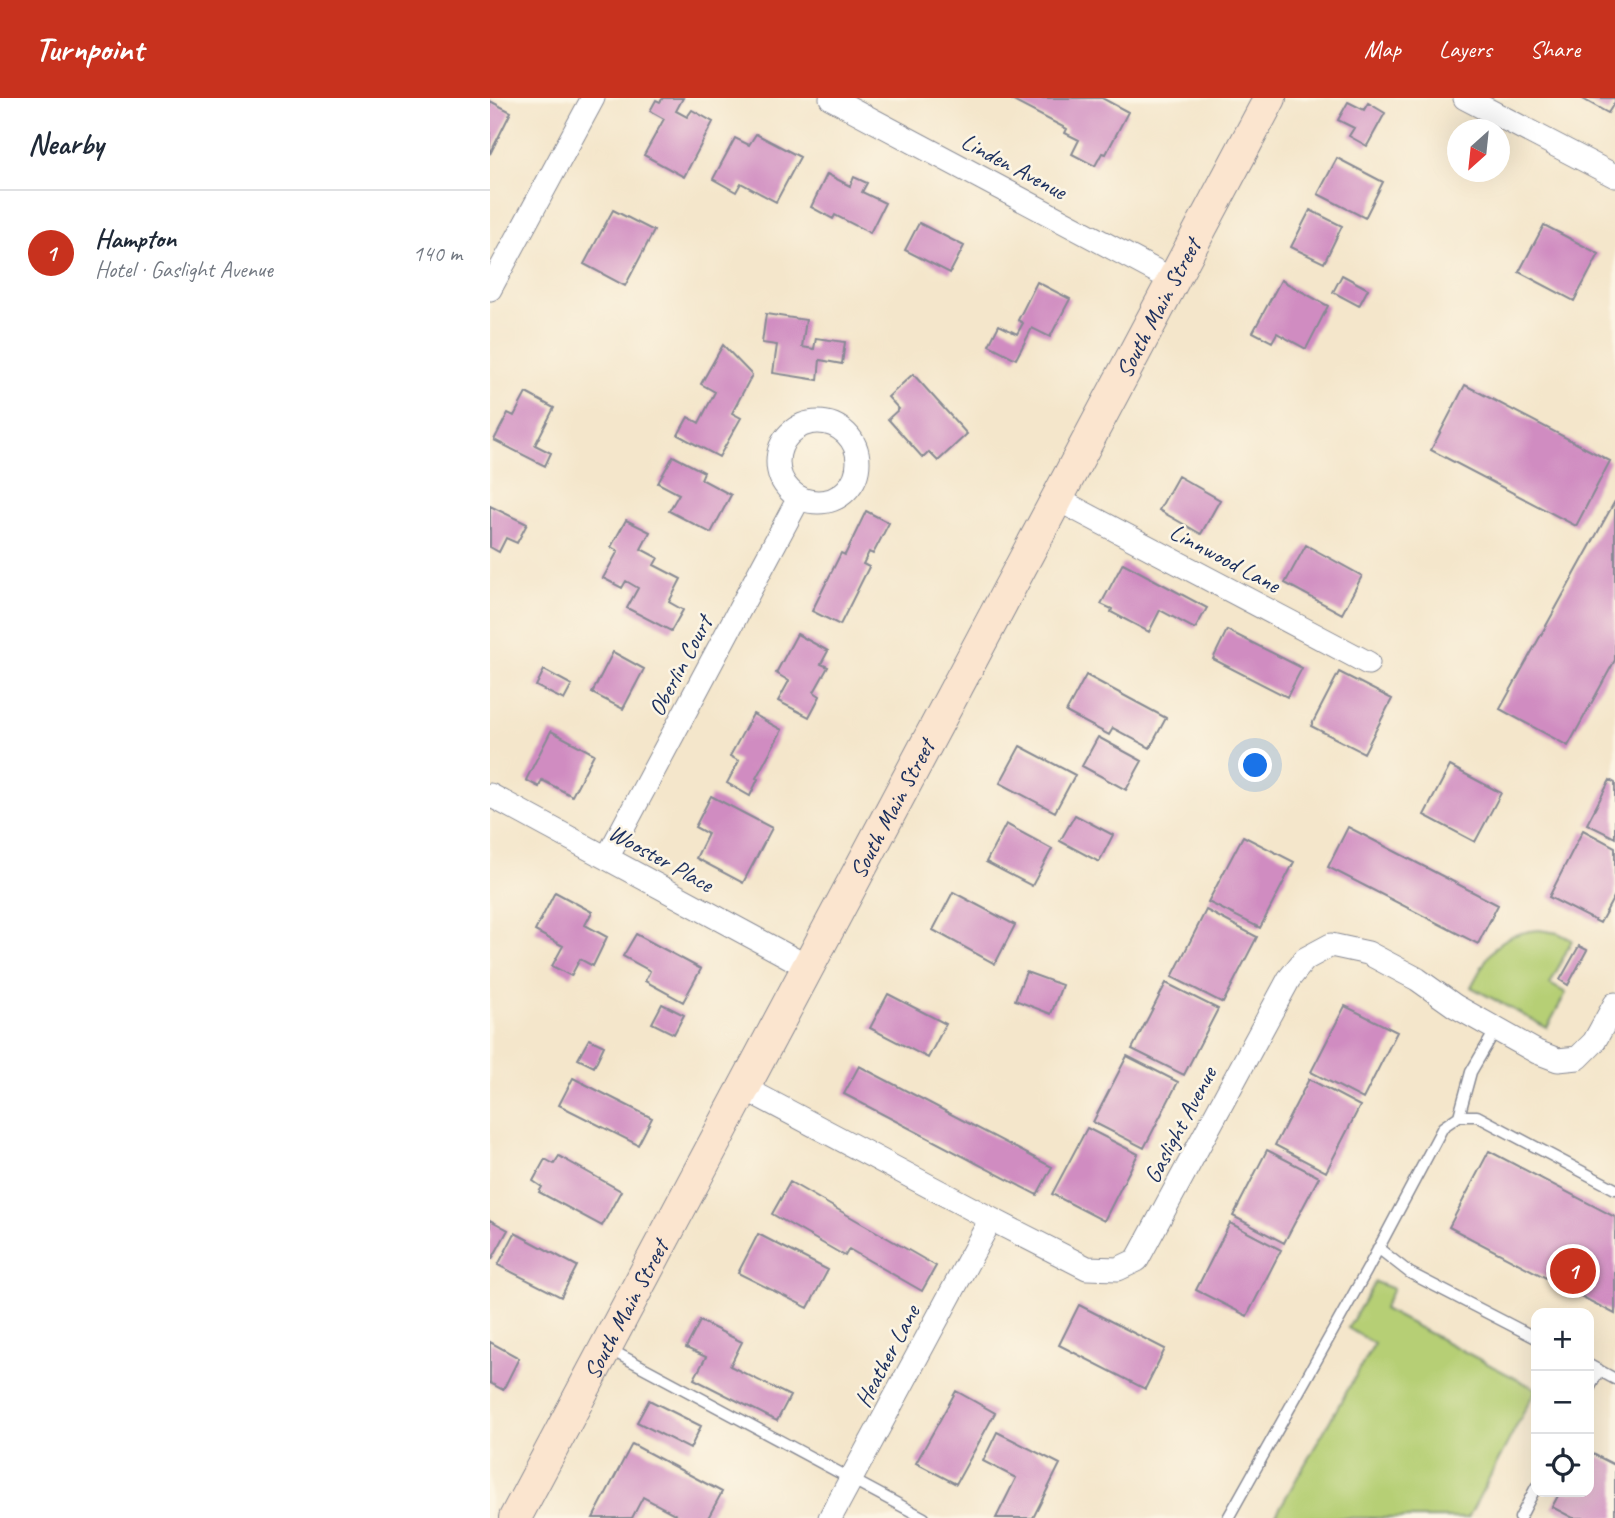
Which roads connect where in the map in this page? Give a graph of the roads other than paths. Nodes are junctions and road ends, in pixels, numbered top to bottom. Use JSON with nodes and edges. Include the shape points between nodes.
{"nodes":[{"id":1,"x":593,"y":98,"type":"edge"},
{"id":2,"x":831,"y":98,"type":"edge"},
{"id":3,"x":1270,"y":98,"type":"edge"},
{"id":4,"x":1465,"y":98,"type":"edge"},
{"id":5,"x":1615,"y":176,"type":"edge"},
{"id":6,"x":1173,"y":280,"type":"junction"},
{"id":7,"x":490,"y":289,"type":"edge"},
{"id":8,"x":799,"y":498,"type":"dead end"},
{"id":9,"x":1057,"y":499,"type":"junction"},
{"id":10,"x":1368,"y":663,"type":"dead end"},
{"id":11,"x":490,"y":795,"type":"edge"},
{"id":12,"x":607,"y":858,"type":"junction"},
{"id":13,"x":808,"y":967,"type":"junction"},
{"id":14,"x":1615,"y":1004,"type":"edge"},
{"id":15,"x":1496,"y":1029,"type":"junction"},
{"id":16,"x":744,"y":1087,"type":"junction"},
{"id":17,"x":1459,"y":1116,"type":"junction"},
{"id":18,"x":1615,"y":1189,"type":"edge"},
{"id":19,"x":991,"y":1219,"type":"junction"},
{"id":20,"x":1378,"y":1248,"type":"junction"},
{"id":21,"x":1531,"y":1335,"type":"edge"},
{"id":22,"x":606,"y":1347,"type":"junction"},
{"id":23,"x":1594,"y":1368,"type":"edge"},
{"id":24,"x":1615,"y":1379,"type":"edge"},
{"id":25,"x":852,"y":1480,"type":"junction"},
{"id":26,"x":1531,"y":1497,"type":"edge"},
{"id":27,"x":515,"y":1518,"type":"edge"},
{"id":28,"x":830,"y":1518,"type":"edge"},
{"id":29,"x":924,"y":1518,"type":"edge"},
{"id":30,"x":1228,"y":1518,"type":"edge"},
{"id":31,"x":1520,"y":1518,"type":"edge"}],
"edges":[{"from":1,"to":7,"type":"street"},
{"from":2,"to":6,"type":"street","name":"Linden Avenue"},
{"from":3,"to":6,"type":"main road","name":"South Main Street"},
{"from":4,"to":5,"type":"street"},
{"from":6,"to":9,"type":"main road","name":"South Main Street"},
{"from":8,"to":12,"type":"street","name":"Oberlin Court"},
{"from":9,"to":10,"type":"street","name":"Linnwood Lane"},
{"from":9,"to":13,"type":"main road","name":"South Main Street"},
{"from":11,"to":12,"type":"street","name":"Wooster Place"},
{"from":12,"to":13,"type":"street","name":"Wooster Place"},
{"from":13,"to":16,"type":"main road","name":"South Main Street"},
{"from":14,"to":15,"type":"street","name":"Gaslight Avenue","via":[[1594,1042],[1578,1058],[1558,1060]]},
{"from":15,"to":17,"type":"lane","via":[[1471,1072]]},
{"from":15,"to":19,"type":"street","name":"Gaslight Avenue","via":[[1368,953],[1331,945],[1306,959],[1289,979],[1138,1261],[1118,1269],[1087,1268]]},
{"from":16,"to":19,"type":"street","name":"Gaslight Avenue"},
{"from":16,"to":22,"type":"main road","name":"South Main Street"},
{"from":17,"to":18,"type":"lane","via":[[1477,1116]]},
{"from":17,"to":20,"type":"lane","via":[[1443,1127]]},
{"from":19,"to":25,"type":"street","name":"Heather Lane"},
{"from":20,"to":21,"type":"lane","via":[[1410,1273]]},
{"from":20,"to":30,"type":"lane"},
{"from":22,"to":25,"type":"lane"},
{"from":22,"to":27,"type":"main road","name":"South Main Street"},
{"from":23,"to":24,"type":"lane"},
{"from":25,"to":28,"type":"street","name":"Heather Lane"},
{"from":25,"to":29,"type":"lane"},
{"from":26,"to":31,"type":"lane"}]}
